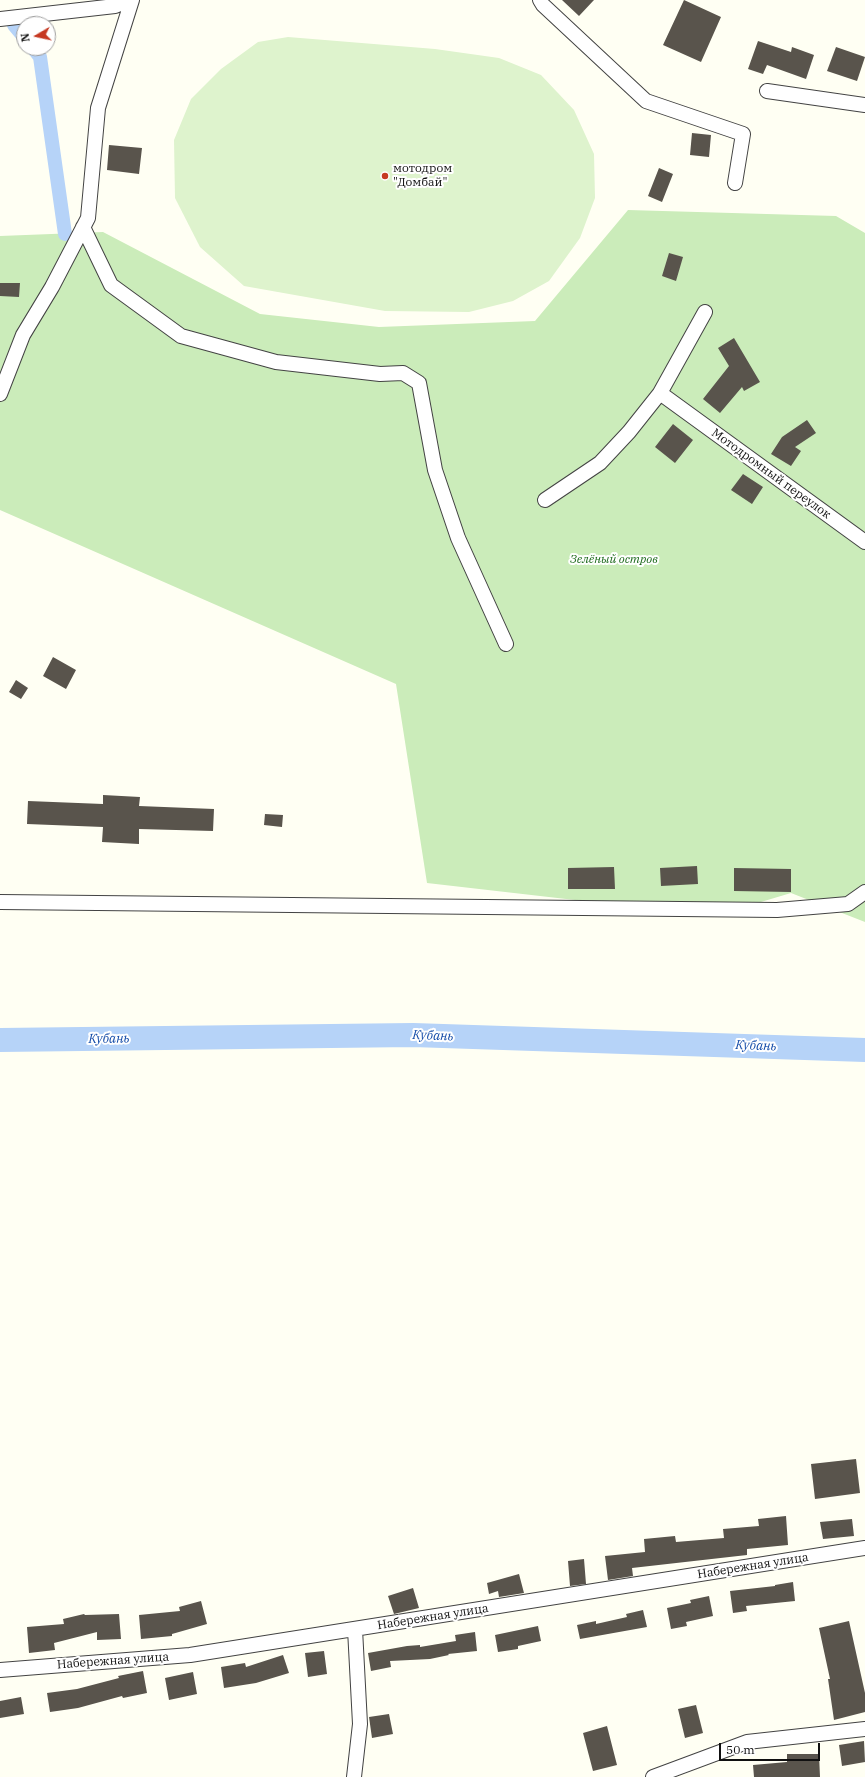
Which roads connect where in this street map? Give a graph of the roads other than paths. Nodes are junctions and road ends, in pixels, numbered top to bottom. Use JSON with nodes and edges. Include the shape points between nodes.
{"nodes":[{"id":1,"x":131,"y":0,"type":"edge"},
{"id":2,"x":540,"y":0,"type":"edge"},
{"id":3,"x":0,"y":19,"type":"edge"},
{"id":4,"x":767,"y":91,"type":"dead end"},
{"id":5,"x":865,"y":104,"type":"edge"},
{"id":6,"x":735,"y":183,"type":"dead end"},
{"id":7,"x":84,"y":227,"type":"junction"},
{"id":8,"x":705,"y":312,"type":"dead end"},
{"id":9,"x":660,"y":393,"type":"junction"},
{"id":10,"x":0,"y":394,"type":"edge"},
{"id":11,"x":545,"y":500,"type":"dead end"},
{"id":12,"x":865,"y":542,"type":"edge"},
{"id":13,"x":506,"y":644,"type":"dead end"},
{"id":14,"x":865,"y":892,"type":"edge"},
{"id":15,"x":0,"y":902,"type":"edge"},
{"id":16,"x":865,"y":1548,"type":"edge"},
{"id":17,"x":356,"y":1629,"type":"junction"},
{"id":18,"x":0,"y":1670,"type":"edge"},
{"id":19,"x":865,"y":1729,"type":"edge"},
{"id":20,"x":354,"y":1777,"type":"edge"},
{"id":21,"x":653,"y":1777,"type":"edge"}],
"edges":[{"from":1,"to":3,"type":"street","via":[[115,6]]},
{"from":1,"to":7,"type":"street","via":[[98,108],[88,218]]},
{"from":2,"to":6,"type":"street","via":[[646,101],[743,134]]},
{"from":4,"to":5,"type":"street"},
{"from":7,"to":10,"type":"street","via":[[23,335]]},
{"from":7,"to":13,"type":"street","via":[[111,285],[181,336],[276,362],[380,374],[403,373],[419,383],[435,470],[458,538]]},
{"from":8,"to":9,"type":"street"},
{"from":9,"to":11,"type":"street","via":[[600,463]]},
{"from":9,"to":12,"type":"street","name":"Мотодромный переулок"},
{"from":14,"to":15,"type":"street","via":[[848,904],[778,910]]},
{"from":16,"to":17,"type":"street","name":"Набережная улица"},
{"from":17,"to":18,"type":"street","name":"Набережная улица","via":[[190,1655]]},
{"from":17,"to":20,"type":"street","via":[[360,1724]]},
{"from":19,"to":21,"type":"street","via":[[747,1742]]}]}
